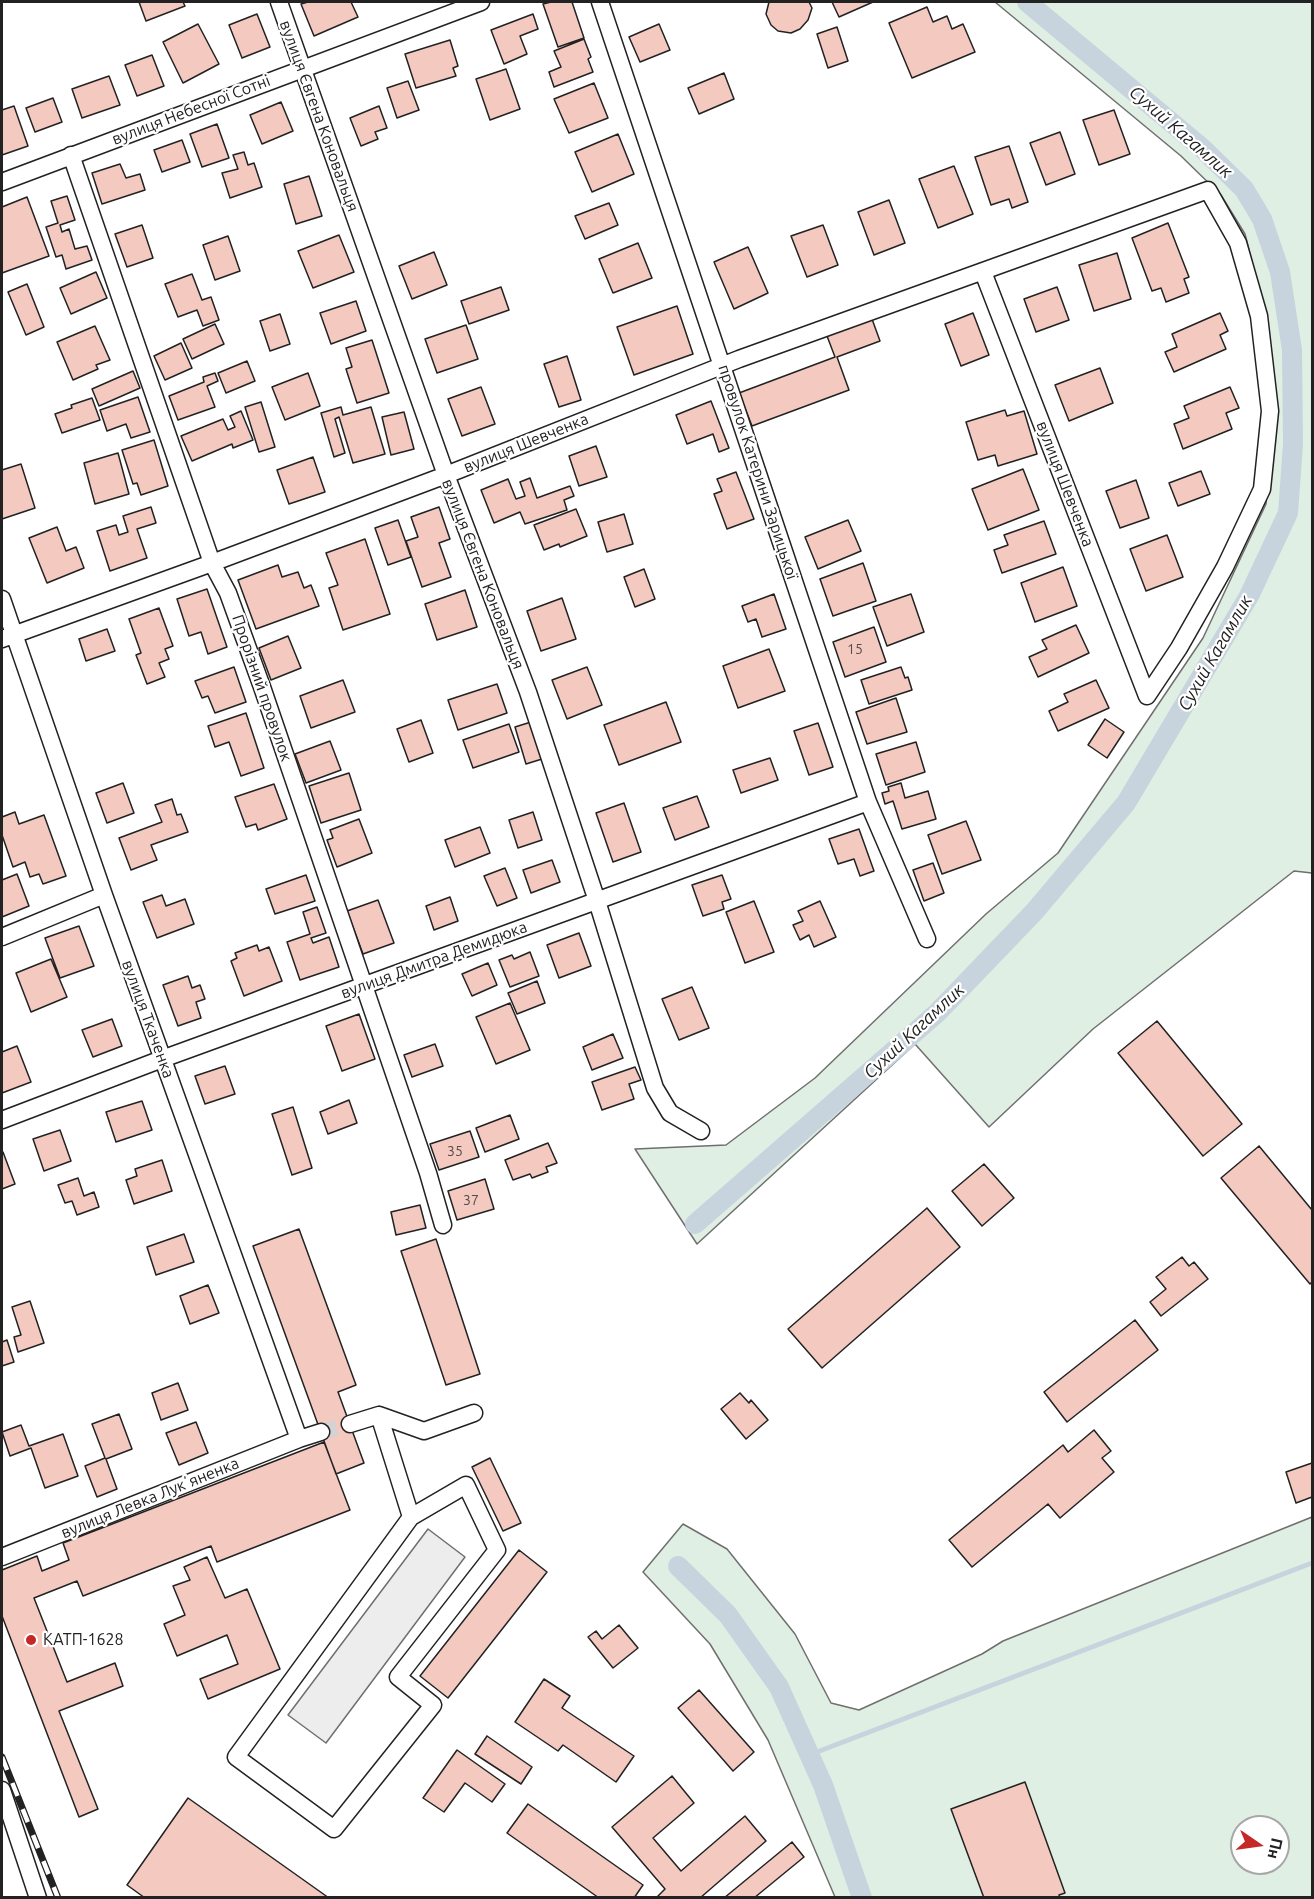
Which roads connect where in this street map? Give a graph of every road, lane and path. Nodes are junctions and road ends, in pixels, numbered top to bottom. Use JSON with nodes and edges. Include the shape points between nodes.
{"nodes":[{"id":1,"x":279,"y":2,"type":"edge"},
{"id":2,"x":481,"y":2,"type":"edge"},
{"id":3,"x":600,"y":2,"type":"edge"},
{"id":4,"x":303,"y":68,"type":"junction"},
{"id":5,"x":71,"y":155,"type":"junction"},
{"id":6,"x":2,"y":182,"type":"edge"},
{"id":7,"x":983,"y":272,"type":"junction"},
{"id":8,"x":723,"y":365,"type":"junction"},
{"id":9,"x":446,"y":475,"type":"junction"},
{"id":10,"x":212,"y":563,"type":"junction"},
{"id":11,"x":2,"y":599,"type":"edge"},
{"id":12,"x":8,"y":637,"type":"edge"},
{"id":13,"x":868,"y":802,"type":"junction"},
{"id":14,"x":104,"y":895,"type":"junction"},
{"id":15,"x":597,"y":901,"type":"junction"},
{"id":16,"x":2,"y":937,"type":"edge"},
{"id":17,"x":927,"y":939,"type":"dead end"},
{"id":18,"x":364,"y":985,"type":"junction"},
{"id":19,"x":162,"y":1059,"type":"junction"},
{"id":20,"x":2,"y":1120,"type":"edge"},
{"id":21,"x":701,"y":1131,"type":"dead end"},
{"id":22,"x":443,"y":1225,"type":"dead end"},
{"id":23,"x":474,"y":1413,"type":"dead end"},
{"id":24,"x":379,"y":1415,"type":"junction"},
{"id":25,"x":350,"y":1424,"type":"tunnel mouth"},
{"id":26,"x":321,"y":1432,"type":"tunnel mouth"},
{"id":27,"x":299,"y":1438,"type":"junction"},
{"id":28,"x":411,"y":1517,"type":"junction"},
{"id":29,"x":2,"y":1557,"type":"edge"},
{"id":30,"x":2,"y":1790,"type":"edge"},
{"id":31,"x":38,"y":1898,"type":"edge"}],
"edges":[{"from":1,"to":4,"type":"street","name":"вулиця Євгена Коновальця"},
{"from":2,"to":4,"type":"street","name":"вулиця Небесної Сотні"},
{"from":3,"to":8,"type":"street","name":"провулок Катерини Зарицької"},
{"from":4,"to":5,"type":"street","name":"вулиця Небесної Сотні"},
{"from":4,"to":9,"type":"street","name":"вулиця Євгена Коновальця"},
{"from":5,"to":6,"type":"street","name":"вулиця Небесної Сотні"},
{"from":5,"to":10,"type":"street","name":"Прорізний провулок"},
{"from":7,"to":7,"type":"street","name":"вулиця Шевченка","via":[[1208,190],[1238,243],[1259,316],[1270,411],[1262,489],[1225,567],[1147,696]]},
{"from":7,"to":8,"type":"street","name":"вулиця Шевченка"},
{"from":8,"to":9,"type":"street","name":"вулиця Шевченка"},
{"from":8,"to":13,"type":"street","name":"провулок Катерини Зарицької"},
{"from":9,"to":10,"type":"street","name":"вулиця Шевченка"},
{"from":9,"to":15,"type":"street","name":"вулиця Євгена Коновальця","via":[[528,692]]},
{"from":10,"to":12,"type":"street","name":"вулиця Шевченка"},
{"from":10,"to":18,"type":"street","name":"Прорізний провулок","via":[[228,593],[258,676]]},
{"from":11,"to":12,"type":"street","name":"вулиця Ткаченка"},
{"from":12,"to":14,"type":"street","name":"вулиця Ткаченка"},
{"from":13,"to":15,"type":"street","name":"вулиця Дмитра Демидюка"},
{"from":13,"to":17,"type":"street","name":"провулок Катерини Зарицької"},
{"from":14,"to":16,"type":"street"},
{"from":14,"to":19,"type":"street","name":"вулиця Ткаченка"},
{"from":15,"to":18,"type":"street","name":"вулиця Дмитра Демидюка"},
{"from":15,"to":21,"type":"street","name":"вулиця Євгена Коновальця","via":[[655,1088],[670,1113]]},
{"from":18,"to":19,"type":"street","name":"вулиця Дмитра Демидюка"},
{"from":18,"to":22,"type":"street","name":"Прорізний провулок"},
{"from":19,"to":20,"type":"street","name":"вулиця Дмитра Демидюка"},
{"from":19,"to":27,"type":"street","name":"вулиця Ткаченка"},
{"from":23,"to":24,"type":"street","via":[[424,1431]]},
{"from":24,"to":25,"type":"street"},
{"from":24,"to":28,"type":"street"},
{"from":26,"to":27,"type":"street","name":"вулиця Левка Лукʼяненка"},
{"from":27,"to":29,"type":"street","name":"вулиця Левка Лукʼяненка"},
{"from":28,"to":28,"type":"street","via":[[236,1757],[334,1829],[433,1705],[398,1677],[497,1550],[466,1485]]},
{"from":30,"to":31,"type":"street"}]}
